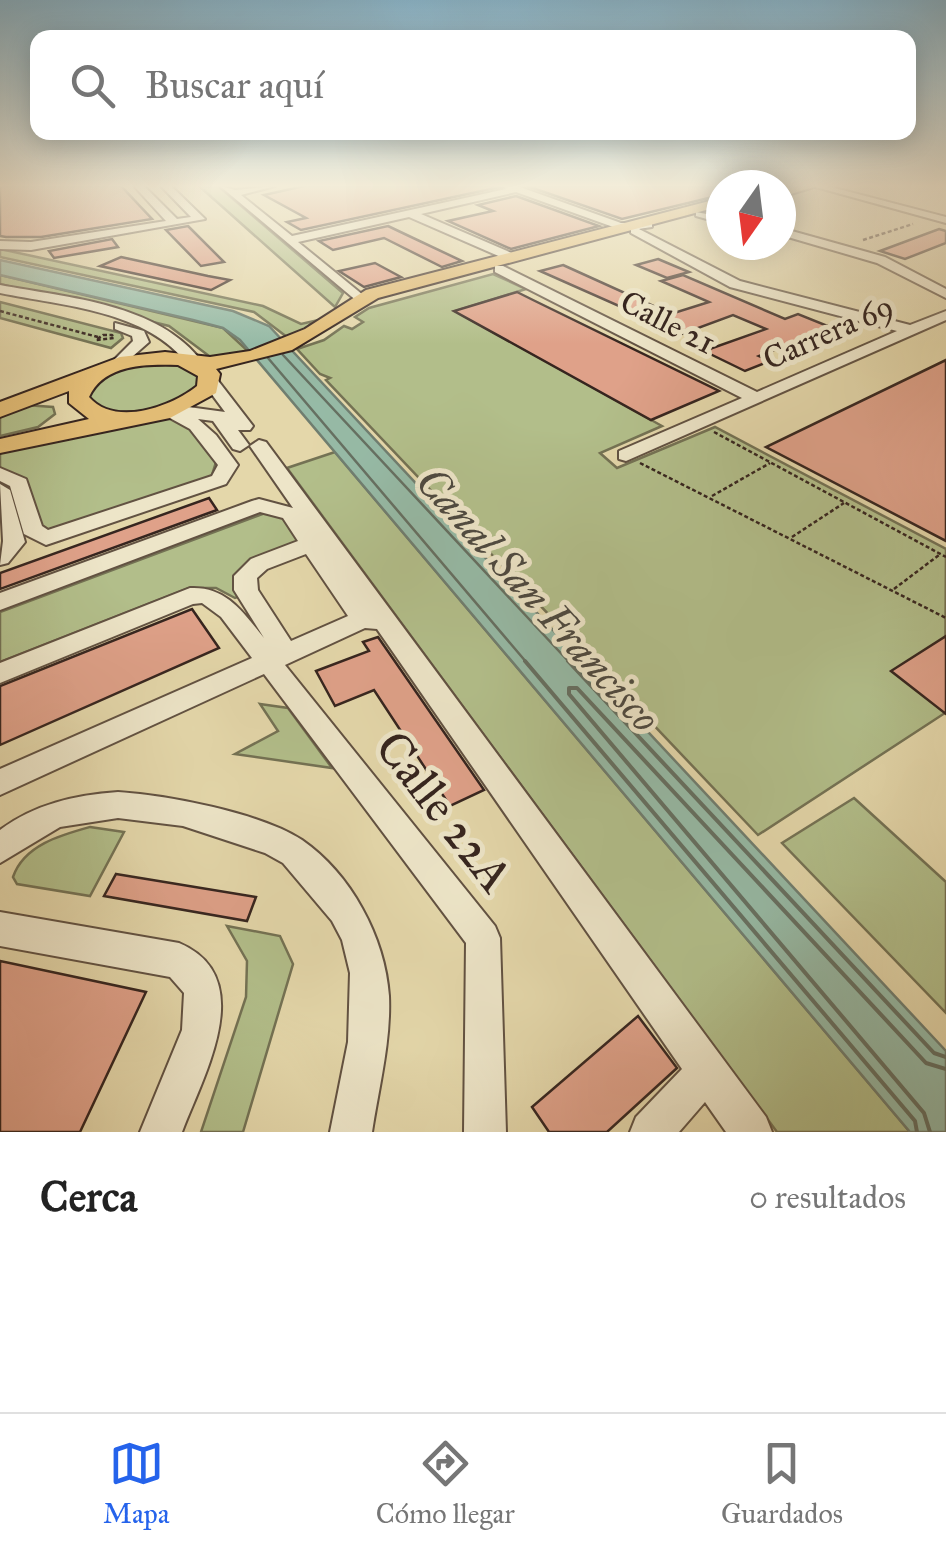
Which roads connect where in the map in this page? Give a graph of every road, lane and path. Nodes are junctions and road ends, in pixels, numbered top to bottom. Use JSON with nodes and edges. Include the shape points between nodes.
{"nodes":[{"id":1,"x":69,"y":239,"type":"edge"},
{"id":2,"x":295,"y":239,"type":"edge"},
{"id":3,"x":459,"y":239,"type":"edge"},
{"id":4,"x":591,"y":239,"type":"edge"},
{"id":5,"x":646,"y":239,"type":"edge"},
{"id":6,"x":808,"y":239,"type":"edge"},
{"id":7,"x":869,"y":239,"type":"edge"},
{"id":8,"x":290,"y":240,"type":"joint"},
{"id":9,"x":0,"y":245,"type":"edge"},
{"id":10,"x":850,"y":245,"type":"dead end"},
{"id":11,"x":504,"y":263,"type":"junction"},
{"id":12,"x":0,"y":289,"type":"edge"},
{"id":13,"x":946,"y":294,"type":"edge"},
{"id":14,"x":0,"y":297,"type":"edge"},
{"id":15,"x":358,"y":298,"type":"junction"},
{"id":16,"x":0,"y":311,"type":"edge"},
{"id":17,"x":946,"y":315,"type":"edge"},
{"id":18,"x":911,"y":330,"type":"junction"},
{"id":19,"x":98,"y":337,"type":"dead end"},
{"id":20,"x":296,"y":344,"type":"junction"},
{"id":21,"x":108,"y":369,"type":"junction"},
{"id":22,"x":203,"y":372,"type":"junction"},
{"id":23,"x":758,"y":398,"type":"junction"},
{"id":24,"x":8,"y":407,"type":"edge"},
{"id":25,"x":168,"y":412,"type":"junction"},
{"id":26,"x":124,"y":418,"type":"junction"},
{"id":27,"x":699,"y":424,"type":"junction"},
{"id":28,"x":33,"y":437,"type":"junction"},
{"id":29,"x":0,"y":446,"type":"edge"},
{"id":30,"x":249,"y":446,"type":"junction"},
{"id":31,"x":626,"y":456,"type":"joint"},
{"id":32,"x":772,"y":462,"type":"junction"},
{"id":33,"x":0,"y":474,"type":"edge"},
{"id":34,"x":0,"y":490,"type":"edge"},
{"id":35,"x":708,"y":497,"type":"junction"},
{"id":36,"x":846,"y":502,"type":"junction"},
{"id":37,"x":259,"y":505,"type":"junction"},
{"id":38,"x":789,"y":538,"type":"junction"},
{"id":39,"x":311,"y":544,"type":"junction"},
{"id":40,"x":943,"y":555,"type":"edge"},
{"id":41,"x":0,"y":558,"type":"edge"},
{"id":42,"x":892,"y":591,"type":"junction"},
{"id":43,"x":0,"y":602,"type":"edge"},
{"id":44,"x":946,"y":618,"type":"edge"},
{"id":45,"x":375,"y":622,"type":"junction"},
{"id":46,"x":278,"y":657,"type":"junction"},
{"id":47,"x":0,"y":673,"type":"edge"},
{"id":48,"x":0,"y":782,"type":"edge"},
{"id":49,"x":0,"y":849,"type":"edge"},
{"id":50,"x":0,"y":929,"type":"edge"},
{"id":51,"x":707,"y":1071,"type":"junction"},
{"id":52,"x":161,"y":1132,"type":"edge"},
{"id":53,"x":350,"y":1132,"type":"edge"},
{"id":54,"x":485,"y":1132,"type":"edge"},
{"id":55,"x":651,"y":1132,"type":"edge"},
{"id":56,"x":752,"y":1132,"type":"edge"}],
"edges":[{"from":1,"to":9,"type":"street"},
{"from":2,"to":8,"type":"street"},
{"from":3,"to":11,"type":"street","name":"Calle 21"},
{"from":4,"to":11,"type":"main road"},
{"from":5,"to":18,"type":"street","via":[[734,284]]},
{"from":6,"to":13,"type":"street","via":[[881,260]]},
{"from":7,"to":10,"type":"path"},
{"from":8,"to":15,"type":"street"},
{"from":11,"to":15,"type":"main road"},
{"from":11,"to":20,"type":"main road","via":[[356,308],[323,335]]},
{"from":11,"to":23,"type":"street","name":"Calle 21"},
{"from":12,"to":22,"type":"street","via":[[158,329],[185,346]]},
{"from":14,"to":21,"type":"street","via":[[135,331],[138,347]]},
{"from":15,"to":20,"type":"main road"},
{"from":16,"to":19,"type":"path"},
{"from":17,"to":18,"type":"street","name":"Carrera 69"},
{"from":18,"to":23,"type":"street","name":"Carrera 69"},
{"from":20,"to":22,"type":"main road"},
{"from":21,"to":22,"type":"main road","via":[[163,358]]},
{"from":21,"to":24,"type":"main road"},
{"from":21,"to":26,"type":"main road","via":[[80,389],[81,406]]},
{"from":22,"to":25,"type":"main road","via":[[196,399]]},
{"from":22,"to":30,"type":"street"},
{"from":23,"to":27,"type":"street","name":"Carrera 69"},
{"from":24,"to":28,"type":"main road","via":[[51,404],[61,413]]},
{"from":25,"to":26,"type":"main road"},
{"from":25,"to":30,"type":"street","via":[[212,413]]},
{"from":25,"to":33,"type":"street","via":[[203,427],[228,465],[226,473],[206,486],[46,538],[32,528],[18,483]]},
{"from":26,"to":28,"type":"main road"},
{"from":27,"to":31,"type":"street","name":"Carrera 69"},
{"from":27,"to":32,"type":"path"},
{"from":28,"to":29,"type":"main road"},
{"from":30,"to":37,"type":"street","via":[[266,483]]},
{"from":30,"to":45,"type":"street"},
{"from":31,"to":35,"type":"path"},
{"from":32,"to":35,"type":"path"},
{"from":32,"to":36,"type":"path"},
{"from":34,"to":41,"type":"street","via":[[14,542]]},
{"from":35,"to":38,"type":"path"},
{"from":36,"to":38,"type":"path"},
{"from":36,"to":40,"type":"path"},
{"from":37,"to":39,"type":"street","via":[[290,514]]},
{"from":37,"to":43,"type":"street"},
{"from":38,"to":42,"type":"path"},
{"from":39,"to":45,"type":"street"},
{"from":39,"to":46,"type":"street","via":[[245,576]]},
{"from":40,"to":42,"type":"path"},
{"from":42,"to":44,"type":"path"},
{"from":45,"to":46,"type":"street"},
{"from":45,"to":51,"type":"street"},
{"from":46,"to":47,"type":"street","name":"Calle 22A","via":[[207,595],[190,596]]},
{"from":46,"to":48,"type":"street"},
{"from":46,"to":54,"type":"street","name":"Calle 22A","via":[[483,938]]},
{"from":49,"to":53,"type":"street","via":[[56,817],[108,803],[168,809],[291,850],[337,897],[364,952],[371,1025]]},
{"from":50,"to":52,"type":"street","via":[[180,962],[203,987],[200,1030]]},
{"from":51,"to":55,"type":"street"},
{"from":51,"to":56,"type":"street"}]}
